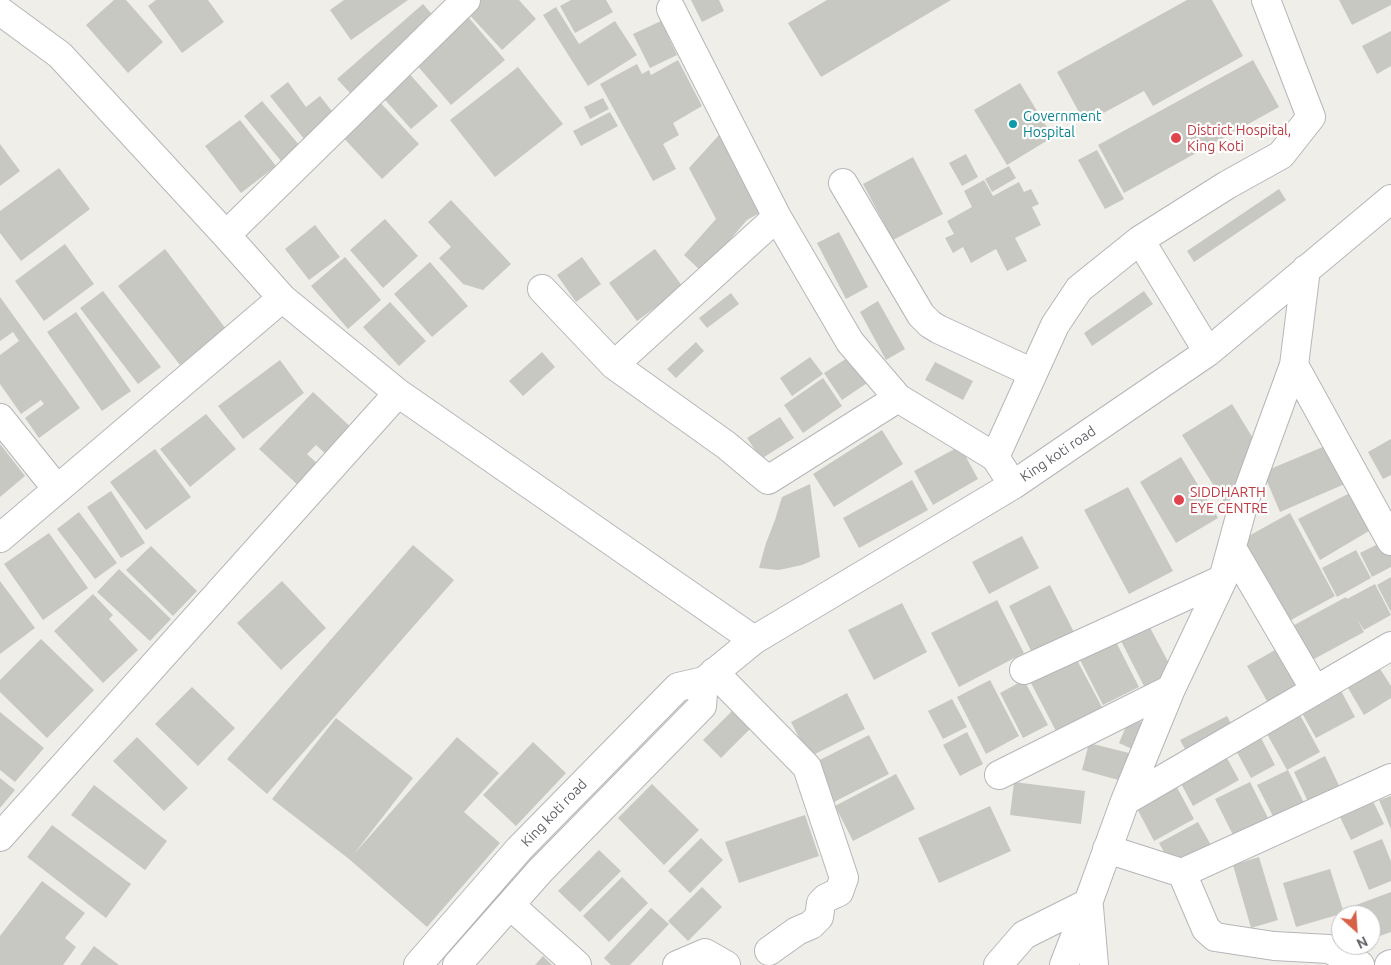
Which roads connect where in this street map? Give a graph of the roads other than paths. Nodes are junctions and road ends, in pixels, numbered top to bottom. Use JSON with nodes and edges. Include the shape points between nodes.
{"nodes":[{"id":1,"x":1266,"y":0,"type":"edge"},
{"id":2,"x":451,"y":5,"type":"edge"},
{"id":3,"x":671,"y":9,"type":"dead end"},
{"id":4,"x":0,"y":11,"type":"edge"},
{"id":5,"x":843,"y":183,"type":"dead end"},
{"id":6,"x":1391,"y":199,"type":"edge"},
{"id":7,"x":777,"y":217,"type":"junction"},
{"id":8,"x":226,"y":235,"type":"junction"},
{"id":9,"x":1140,"y":240,"type":"junction"},
{"id":10,"x":1306,"y":269,"type":"junction"},
{"id":11,"x":542,"y":289,"type":"dead end"},
{"id":12,"x":282,"y":298,"type":"junction"},
{"id":13,"x":1208,"y":352,"type":"junction"},
{"id":14,"x":614,"y":365,"type":"junction"},
{"id":15,"x":1294,"y":365,"type":"junction"},
{"id":16,"x":1033,"y":373,"type":"junction"},
{"id":17,"x":398,"y":393,"type":"junction"},
{"id":18,"x":898,"y":398,"type":"junction"},
{"id":19,"x":0,"y":418,"type":"edge"},
{"id":20,"x":995,"y":457,"type":"junction"},
{"id":21,"x":1013,"y":485,"type":"junction"},
{"id":22,"x":58,"y":489,"type":"junction"},
{"id":23,"x":0,"y":538,"type":"edge"},
{"id":24,"x":1391,"y":541,"type":"edge"},
{"id":25,"x":1232,"y":548,"type":"junction"},
{"id":26,"x":1223,"y":579,"type":"junction"},
{"id":27,"x":754,"y":640,"type":"junction"},
{"id":28,"x":1391,"y":646,"type":"edge"},
{"id":29,"x":1024,"y":670,"type":"dead end"},
{"id":30,"x":709,"y":676,"type":"junction"},
{"id":31,"x":1171,"y":690,"type":"junction"},
{"id":32,"x":1315,"y":690,"type":"junction"},
{"id":33,"x":999,"y":775,"type":"dead end"},
{"id":34,"x":1391,"y":778,"type":"edge"},
{"id":35,"x":1124,"y":801,"type":"junction"},
{"id":36,"x":0,"y":837,"type":"edge"},
{"id":37,"x":1107,"y":849,"type":"junction"},
{"id":38,"x":1182,"y":872,"type":"junction"},
{"id":39,"x":1088,"y":903,"type":"junction"},
{"id":40,"x":510,"y":905,"type":"junction"},
{"id":41,"x":769,"y":950,"type":"dead end"},
{"id":42,"x":418,"y":965,"type":"edge"},
{"id":43,"x":457,"y":965,"type":"edge"},
{"id":44,"x":577,"y":965,"type":"edge"},
{"id":45,"x":678,"y":965,"type":"edge"},
{"id":46,"x":726,"y":965,"type":"edge"},
{"id":47,"x":998,"y":965,"type":"edge"},
{"id":48,"x":1064,"y":965,"type":"edge"},
{"id":49,"x":1094,"y":965,"type":"edge"},
{"id":50,"x":1360,"y":965,"type":"edge"}],
"edges":[{"from":1,"to":9,"type":"street","via":[[1312,117],[1280,155]]},
{"from":2,"to":8,"type":"street"},
{"from":3,"to":7,"type":"street"},
{"from":4,"to":8,"type":"street","via":[[60,55]]},
{"from":5,"to":16,"type":"street","via":[[921,315],[930,324]]},
{"from":6,"to":10,"type":"street","name":"King koti road"},
{"from":7,"to":14,"type":"street"},
{"from":7,"to":18,"type":"street","via":[[850,342]]},
{"from":8,"to":12,"type":"street"},
{"from":9,"to":13,"type":"street"},
{"from":9,"to":16,"type":"street","via":[[1079,289],[1055,324]]},
{"from":10,"to":13,"type":"street","name":"King koti road"},
{"from":10,"to":15,"type":"street"},
{"from":11,"to":14,"type":"street"},
{"from":12,"to":17,"type":"street"},
{"from":12,"to":22,"type":"street"},
{"from":13,"to":21,"type":"street","name":"King koti road"},
{"from":14,"to":18,"type":"street","via":[[726,445],[768,480]]},
{"from":15,"to":24,"type":"street"},
{"from":15,"to":25,"type":"street","via":[[1244,502]]},
{"from":16,"to":20,"type":"street"},
{"from":17,"to":27,"type":"street"},
{"from":17,"to":36,"type":"street"},
{"from":18,"to":20,"type":"street"},
{"from":19,"to":22,"type":"street"},
{"from":20,"to":21,"type":"street"},
{"from":21,"to":27,"type":"street","name":"King koti road"},
{"from":22,"to":23,"type":"street"},
{"from":25,"to":26,"type":"street"},
{"from":25,"to":32,"type":"street"},
{"from":26,"to":29,"type":"street"},
{"from":26,"to":31,"type":"street"},
{"from":27,"to":30,"type":"street","name":"King koti road"},
{"from":28,"to":32,"type":"street"},
{"from":30,"to":40,"type":"street","via":[[702,706]]},
{"from":30,"to":41,"type":"street","via":[[807,767],[844,878],[839,892],[820,903],[819,917],[811,925]]},
{"from":30,"to":42,"type":"street","name":"King koti road","via":[[678,687],[518,849]]},
{"from":31,"to":33,"type":"street"},
{"from":31,"to":35,"type":"street"},
{"from":32,"to":35,"type":"street"},
{"from":34,"to":38,"type":"street"},
{"from":35,"to":37,"type":"street"},
{"from":37,"to":38,"type":"street"},
{"from":37,"to":39,"type":"street"},
{"from":38,"to":50,"type":"street","via":[[1206,929],[1215,937],[1329,950]]},
{"from":39,"to":47,"type":"street","via":[[1024,936]]},
{"from":39,"to":48,"type":"street"},
{"from":39,"to":49,"type":"street"},
{"from":40,"to":43,"type":"street"},
{"from":40,"to":44,"type":"street"},
{"from":45,"to":46,"type":"street","via":[[705,952]]}]}
